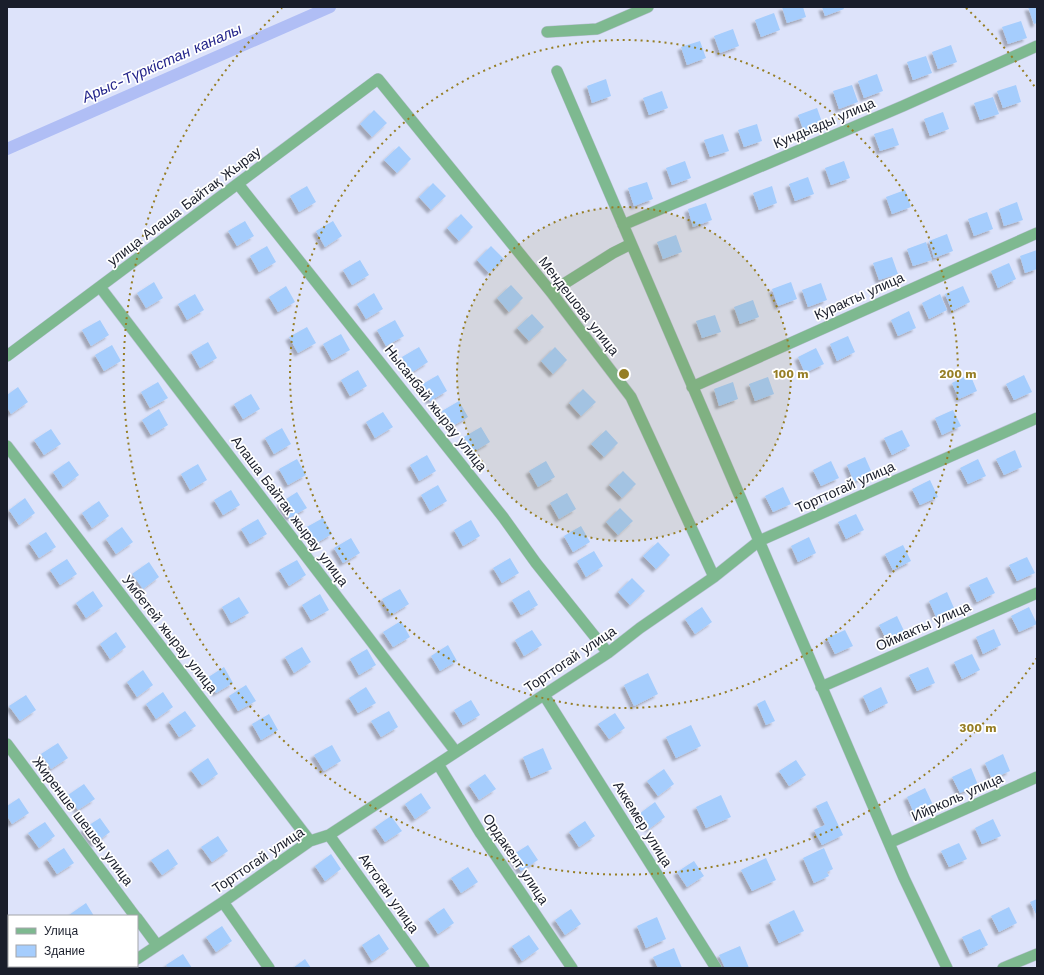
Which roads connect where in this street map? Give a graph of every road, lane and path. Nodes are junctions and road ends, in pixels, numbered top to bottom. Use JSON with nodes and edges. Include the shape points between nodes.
{"nodes":[{"id":1,"x":648,"y":7,"type":"edge"},
{"id":2,"x":547,"y":32,"type":"dead end"},
{"id":3,"x":1037,"y":46,"type":"edge"},
{"id":4,"x":557,"y":71,"type":"dead end"},
{"id":5,"x":378,"y":80,"type":"joint"},
{"id":6,"x":238,"y":184,"type":"junction"},
{"id":7,"x":623,"y":225,"type":"junction"},
{"id":8,"x":1037,"y":233,"type":"edge"},
{"id":9,"x":631,"y":244,"type":"junction"},
{"id":10,"x":100,"y":287,"type":"junction"},
{"id":11,"x":551,"y":292,"type":"junction"},
{"id":12,"x":7,"y":356,"type":"edge"},
{"id":13,"x":692,"y":387,"type":"junction"},
{"id":14,"x":1037,"y":418,"type":"edge"},
{"id":15,"x":7,"y":446,"type":"edge"},
{"id":16,"x":759,"y":541,"type":"junction"},
{"id":17,"x":714,"y":577,"type":"junction"},
{"id":18,"x":1037,"y":593,"type":"edge"},
{"id":19,"x":608,"y":653,"type":"junction"},
{"id":20,"x":821,"y":687,"type":"junction"},
{"id":21,"x":544,"y":695,"type":"junction"},
{"id":22,"x":7,"y":744,"type":"edge"},
{"id":23,"x":456,"y":752,"type":"junction"},
{"id":24,"x":438,"y":764,"type":"junction"},
{"id":25,"x":1037,"y":777,"type":"edge"},
{"id":26,"x":329,"y":835,"type":"junction"},
{"id":27,"x":310,"y":841,"type":"junction"},
{"id":28,"x":889,"y":844,"type":"junction"},
{"id":29,"x":223,"y":902,"type":"junction"},
{"id":30,"x":135,"y":915,"type":"edge"},
{"id":31,"x":138,"y":920,"type":"edge"},
{"id":32,"x":157,"y":945,"type":"junction"},
{"id":33,"x":1037,"y":954,"type":"edge"},
{"id":34,"x":138,"y":958,"type":"edge"},
{"id":35,"x":269,"y":968,"type":"edge"},
{"id":36,"x":424,"y":968,"type":"edge"},
{"id":37,"x":572,"y":968,"type":"edge"},
{"id":38,"x":716,"y":968,"type":"edge"},
{"id":39,"x":947,"y":968,"type":"edge"},
{"id":40,"x":1003,"y":968,"type":"edge"}],
"edges":[{"from":1,"to":2,"type":"street","via":[[597,29]]},
{"from":3,"to":7,"type":"street","name":"Кундызды улица"},
{"from":4,"to":7,"type":"street"},
{"from":5,"to":6,"type":"street","name":"улица Алаша Байтақ Жырау"},
{"from":5,"to":11,"type":"street","name":"Мендешова улица"},
{"from":6,"to":10,"type":"street","name":"улица Алаша Байтақ Жырау"},
{"from":6,"to":19,"type":"street","name":"Нысанбай жырау улица"},
{"from":7,"to":9,"type":"street"},
{"from":8,"to":13,"type":"street","name":"Куракты улица"},
{"from":9,"to":11,"type":"street"},
{"from":9,"to":13,"type":"street"},
{"from":10,"to":12,"type":"street","name":"улица Алаша Байтақ Жырау"},
{"from":10,"to":23,"type":"street","name":"Алаша Байтак жырау улица"},
{"from":11,"to":17,"type":"street","name":"Мендешова улица","via":[[631,397]]},
{"from":13,"to":16,"type":"street"},
{"from":14,"to":16,"type":"street","name":"Торттогай улица"},
{"from":15,"to":27,"type":"street","name":"Умбетей жырау улица"},
{"from":16,"to":17,"type":"street","name":"Торттогай улица"},
{"from":16,"to":20,"type":"street"},
{"from":17,"to":19,"type":"street","name":"Торттогай улица"},
{"from":18,"to":20,"type":"street","name":"Оймакты улица"},
{"from":19,"to":21,"type":"street","name":"Торттогай улица"},
{"from":20,"to":28,"type":"street"},
{"from":21,"to":23,"type":"street","name":"Торттогай улица"},
{"from":21,"to":38,"type":"street","name":"Аккемер улица"},
{"from":22,"to":30,"type":"street","name":"Жиренше шешен улица"},
{"from":23,"to":24,"type":"street","name":"Торттогай улица"},
{"from":24,"to":26,"type":"street","name":"Торттогай улица"},
{"from":24,"to":37,"type":"street","name":"Ордакент улица","via":[[481,834]]},
{"from":25,"to":28,"type":"street","name":"Ийрколь улица"},
{"from":26,"to":27,"type":"street","name":"Торттогай улица"},
{"from":26,"to":36,"type":"street","name":"Актоган улица"},
{"from":27,"to":29,"type":"street","name":"Торттогай улица"},
{"from":28,"to":39,"type":"street"},
{"from":29,"to":32,"type":"street","name":"Торттогай улица"},
{"from":29,"to":35,"type":"street"},
{"from":31,"to":32,"type":"street","name":"Жиренше шешен улица"},
{"from":32,"to":34,"type":"street","name":"Торттогай улица"},
{"from":33,"to":40,"type":"street"}]}
